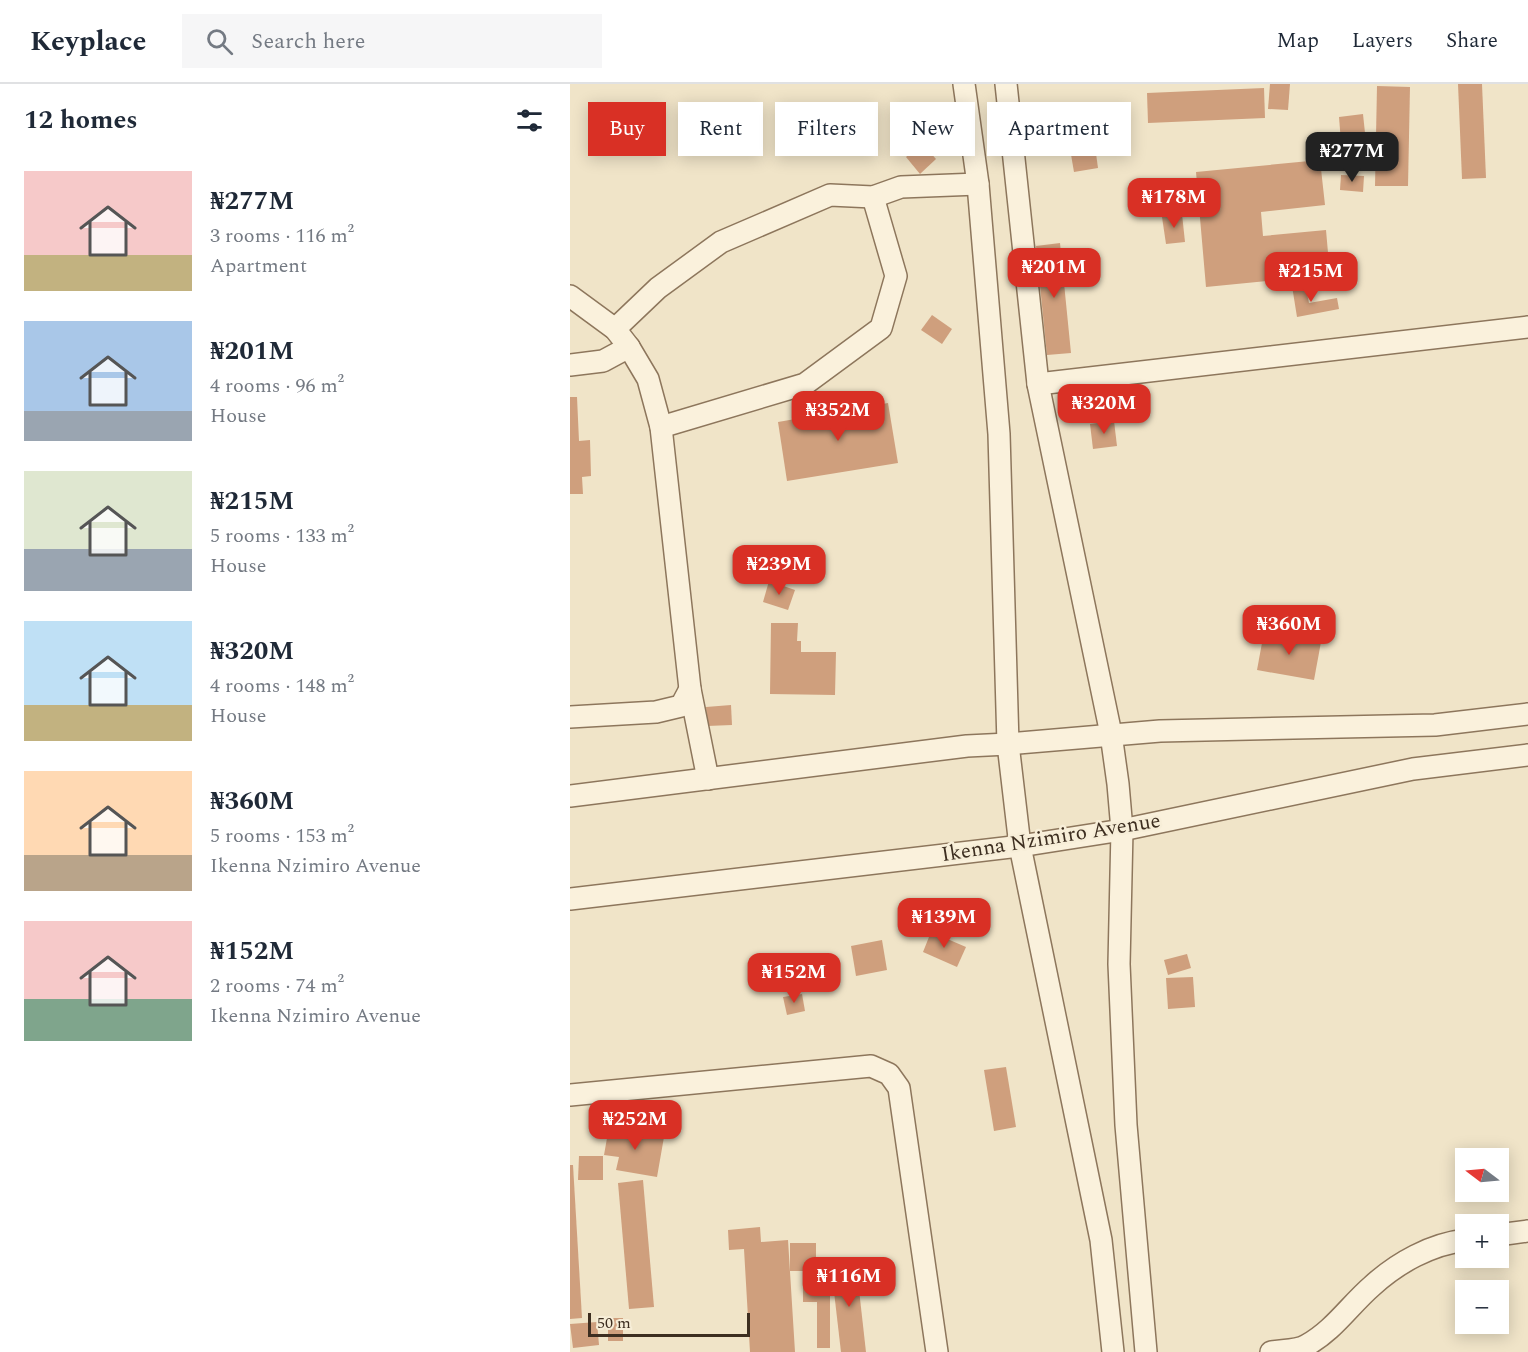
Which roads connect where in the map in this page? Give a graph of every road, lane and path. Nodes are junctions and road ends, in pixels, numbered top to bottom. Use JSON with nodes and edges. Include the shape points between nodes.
{"nodes":[{"id":1,"x":964,"y":84,"type":"edge"},
{"id":2,"x":1006,"y":84,"type":"edge"},
{"id":3,"x":978,"y":184,"type":"junction"},
{"id":4,"x":873,"y":197,"type":"junction"},
{"id":5,"x":570,"y":296,"type":"edge"},
{"id":6,"x":1528,"y":327,"type":"edge"},
{"id":7,"x":615,"y":329,"type":"junction"},
{"id":8,"x":629,"y":347,"type":"junction"},
{"id":9,"x":570,"y":365,"type":"edge"},
{"id":10,"x":1038,"y":384,"type":"junction"},
{"id":11,"x":662,"y":427,"type":"junction"},
{"id":12,"x":690,"y":689,"type":"junction"},
{"id":13,"x":1528,"y":714,"type":"edge"},
{"id":14,"x":570,"y":717,"type":"edge"},
{"id":15,"x":1111,"y":734,"type":"junction"},
{"id":16,"x":1008,"y":744,"type":"junction"},
{"id":17,"x":1528,"y":755,"type":"edge"},
{"id":18,"x":708,"y":779,"type":"junction"},
{"id":19,"x":570,"y":796,"type":"edge"},
{"id":20,"x":1122,"y":830,"type":"junction"},
{"id":21,"x":1020,"y":846,"type":"junction"},
{"id":22,"x":570,"y":900,"type":"edge"},
{"id":23,"x":570,"y":1095,"type":"edge"},
{"id":24,"x":1528,"y":1231,"type":"edge"},
{"id":25,"x":1509,"y":1234,"type":"edge"},
{"id":26,"x":1455,"y":1242,"type":"edge"},
{"id":27,"x":937,"y":1352,"type":"edge"},
{"id":28,"x":1113,"y":1352,"type":"edge"},
{"id":29,"x":1146,"y":1352,"type":"edge"},
{"id":30,"x":1271,"y":1352,"type":"edge"}],
"edges":[{"from":1,"to":3,"type":"street"},
{"from":2,"to":10,"type":"street"},
{"from":3,"to":4,"type":"street","via":[[902,187]]},
{"from":3,"to":16,"type":"street","via":[[999,434]]},
{"from":4,"to":7,"type":"street","via":[[830,195],[721,242],[658,288]]},
{"from":4,"to":11,"type":"street","via":[[896,276],[881,328],[805,384]]},
{"from":5,"to":7,"type":"street"},
{"from":6,"to":10,"type":"street"},
{"from":7,"to":8,"type":"street"},
{"from":8,"to":9,"type":"street","via":[[603,361]]},
{"from":8,"to":11,"type":"street","via":[[648,379]]},
{"from":10,"to":15,"type":"street"},
{"from":11,"to":12,"type":"street"},
{"from":12,"to":14,"type":"street","via":[[681,706],[656,712]]},
{"from":12,"to":18,"type":"street"},
{"from":13,"to":15,"type":"street","via":[[1436,724]]},
{"from":15,"to":16,"type":"street"},
{"from":15,"to":20,"type":"street"},
{"from":16,"to":18,"type":"street"},
{"from":16,"to":21,"type":"street"},
{"from":17,"to":20,"type":"street","name":"Ikenna Nzimiro Avenue","via":[[1413,769]]},
{"from":18,"to":19,"type":"street"},
{"from":20,"to":21,"type":"street","name":"Ikenna Nzimiro Avenue"},
{"from":20,"to":29,"type":"street","via":[[1119,964],[1126,1125]]},
{"from":21,"to":22,"type":"street","name":"Ikenna Nzimiro Avenue"},
{"from":21,"to":28,"type":"street","via":[[1101,1240]]},
{"from":23,"to":27,"type":"street","via":[[871,1066],[890,1074],[899,1088]]},
{"from":24,"to":25,"type":"street"},
{"from":26,"to":30,"type":"street","via":[[1408,1259],[1372,1286],[1338,1322],[1306,1347]]}]}
